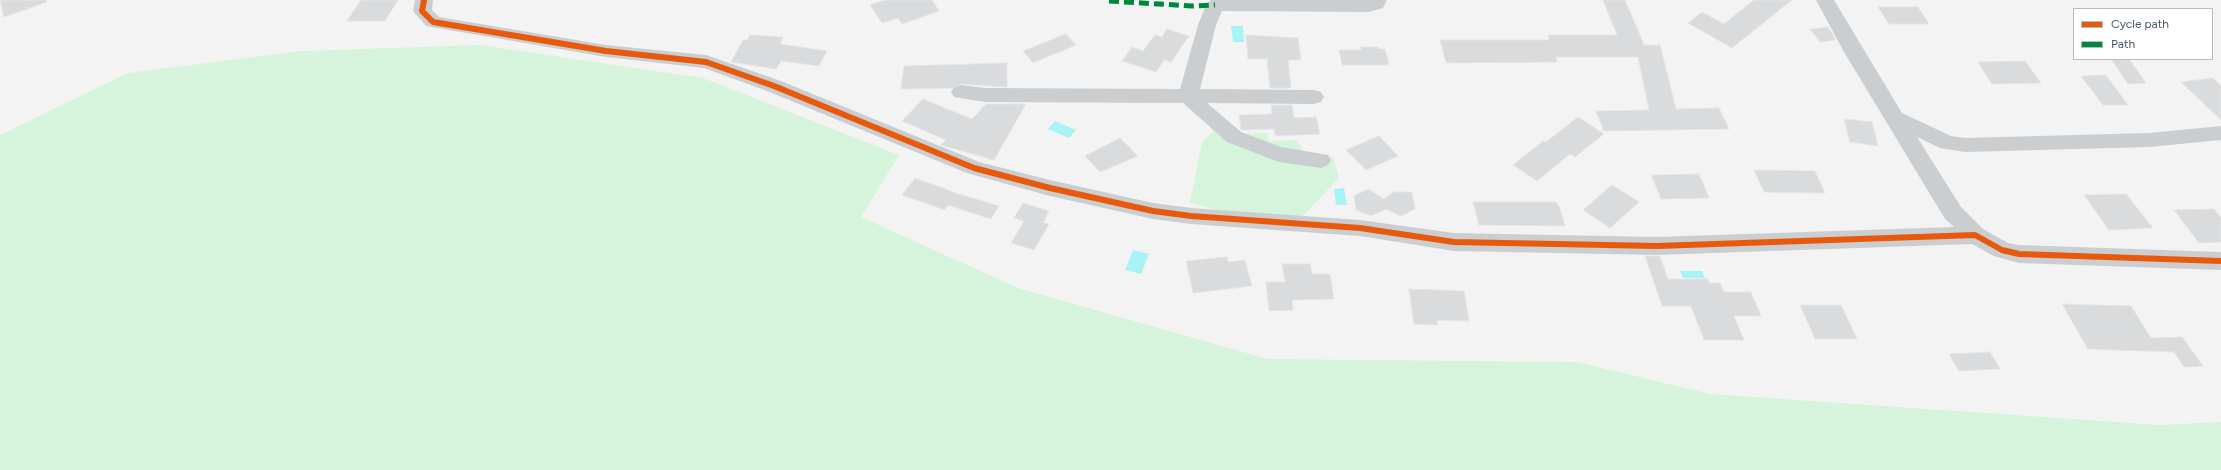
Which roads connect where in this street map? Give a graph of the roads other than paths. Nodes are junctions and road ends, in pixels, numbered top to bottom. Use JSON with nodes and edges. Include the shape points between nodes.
{"nodes":[{"id":1,"x":424,"y":0,"type":"edge"},
{"id":2,"x":1825,"y":0,"type":"edge"},
{"id":3,"x":1377,"y":2,"type":"edge"},
{"id":4,"x":961,"y":92,"type":"dead end"},
{"id":5,"x":1188,"y":96,"type":"junction"},
{"id":6,"x":1314,"y":97,"type":"dead end"},
{"id":7,"x":1897,"y":119,"type":"junction"},
{"id":8,"x":2221,"y":132,"type":"edge"},
{"id":9,"x":1321,"y":160,"type":"dead end"},
{"id":10,"x":1975,"y":236,"type":"junction"},
{"id":11,"x":2221,"y":261,"type":"edge"}],
"edges":[{"from":1,"to":10,"type":"street","via":[[422,11],[433,22],[606,51],[706,62],[774,86],[974,168],[1153,211],[1360,228],[1454,242],[1657,246]]},
{"from":2,"to":7,"type":"street","via":[[1854,52]]},
{"from":3,"to":5,"type":"street","via":[[1369,6],[1215,5]]},
{"from":4,"to":5,"type":"street","via":[[985,95]]},
{"from":5,"to":6,"type":"street"},
{"from":5,"to":9,"type":"street","via":[[1234,137],[1279,154]]},
{"from":7,"to":8,"type":"street","via":[[1947,144],[1965,145],[2149,140]]},
{"from":7,"to":10,"type":"street","via":[[1953,213]]},
{"from":10,"to":11,"type":"street","via":[[2002,250],[2019,254]]}]}
